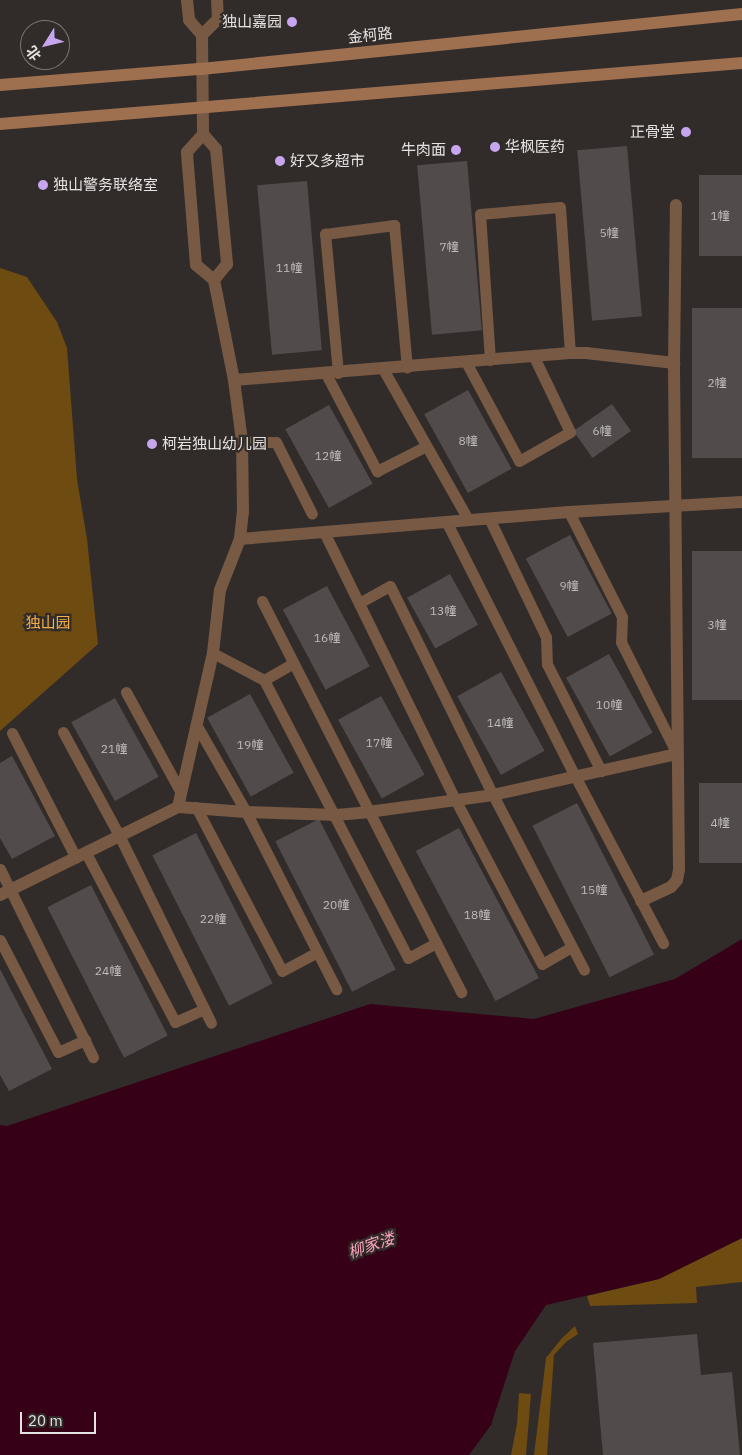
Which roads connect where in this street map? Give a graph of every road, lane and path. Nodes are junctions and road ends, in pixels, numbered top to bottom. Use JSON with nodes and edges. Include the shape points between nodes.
{"nodes":[{"id":1,"x":188,"y":0,"type":"edge"},
{"id":2,"x":217,"y":0,"type":"edge"},
{"id":3,"x":742,"y":14,"type":"edge"},
{"id":4,"x":202,"y":35,"type":"junction"},
{"id":5,"x":742,"y":63,"type":"edge"},
{"id":6,"x":201,"y":69,"type":"junction"},
{"id":7,"x":0,"y":85,"type":"edge"},
{"id":8,"x":201,"y":106,"type":"junction"},
{"id":9,"x":0,"y":124,"type":"edge"},
{"id":10,"x":203,"y":134,"type":"junction"},
{"id":11,"x":676,"y":205,"type":"dead end"},
{"id":12,"x":214,"y":280,"type":"junction"},
{"id":13,"x":570,"y":353,"type":"junction"},
{"id":14,"x":534,"y":357,"type":"junction"},
{"id":15,"x":490,"y":360,"type":"junction"},
{"id":16,"x":466,"y":362,"type":"junction"},
{"id":17,"x":674,"y":363,"type":"junction"},
{"id":18,"x":407,"y":367,"type":"junction"},
{"id":19,"x":383,"y":369,"type":"junction"},
{"id":20,"x":332,"y":373,"type":"junction"},
{"id":21,"x":234,"y":380,"type":"junction"},
{"id":22,"x":242,"y":441,"type":"junction"},
{"id":23,"x":426,"y":446,"type":"junction"},
{"id":24,"x":742,"y":502,"type":"edge"},
{"id":25,"x":676,"y":505,"type":"junction"},
{"id":26,"x":568,"y":512,"type":"junction"},
{"id":27,"x":312,"y":514,"type":"dead end"},
{"id":28,"x":489,"y":518,"type":"junction"},
{"id":29,"x":468,"y":519,"type":"junction"},
{"id":30,"x":446,"y":521,"type":"junction"},
{"id":31,"x":324,"y":532,"type":"junction"},
{"id":32,"x":240,"y":539,"type":"junction"},
{"id":33,"x":262,"y":601,"type":"dead end"},
{"id":34,"x":359,"y":603,"type":"junction"},
{"id":35,"x":213,"y":653,"type":"junction"},
{"id":36,"x":292,"y":664,"type":"junction"},
{"id":37,"x":264,"y":680,"type":"junction"},
{"id":38,"x":126,"y":692,"type":"dead end"},
{"id":39,"x":197,"y":726,"type":"junction"},
{"id":40,"x":63,"y":732,"type":"dead end"},
{"id":41,"x":12,"y":733,"type":"dead end"},
{"id":42,"x":677,"y":754,"type":"junction"},
{"id":43,"x":601,"y":771,"type":"junction"},
{"id":44,"x":575,"y":776,"type":"junction"},
{"id":45,"x":180,"y":792,"type":"junction"},
{"id":46,"x":493,"y":795,"type":"junction"},
{"id":47,"x":456,"y":801,"type":"junction"},
{"id":48,"x":178,"y":807,"type":"junction"},
{"id":49,"x":196,"y":807,"type":"junction"},
{"id":50,"x":246,"y":812,"type":"junction"},
{"id":51,"x":368,"y":812,"type":"junction"},
{"id":52,"x":336,"y":815,"type":"junction"},
{"id":53,"x":119,"y":835,"type":"junction"},
{"id":54,"x":81,"y":855,"type":"junction"},
{"id":55,"x":0,"y":869,"type":"edge"},
{"id":56,"x":6,"y":892,"type":"edge"},
{"id":57,"x":641,"y":901,"type":"junction"},
{"id":58,"x":0,"y":940,"type":"edge"},
{"id":59,"x":663,"y":942,"type":"dead end"},
{"id":60,"x":436,"y":943,"type":"junction"},
{"id":61,"x":572,"y":947,"type":"junction"},
{"id":62,"x":317,"y":952,"type":"junction"},
{"id":63,"x":584,"y":970,"type":"dead end"},
{"id":64,"x":336,"y":989,"type":"dead end"},
{"id":65,"x":462,"y":992,"type":"dead end"},
{"id":66,"x":204,"y":1009,"type":"junction"},
{"id":67,"x":210,"y":1023,"type":"dead end"},
{"id":68,"x":85,"y":1040,"type":"junction"},
{"id":69,"x":93,"y":1057,"type":"dead end"}],
"edges":[{"from":1,"to":4,"type":"street","via":[[189,20]]},
{"from":2,"to":4,"type":"street","via":[[218,19]]},
{"from":3,"to":6,"type":"main road","name":"金柯路"},
{"from":4,"to":6,"type":"street"},
{"from":5,"to":8,"type":"main road"},
{"from":6,"to":7,"type":"main road","name":"金柯路"},
{"from":6,"to":8,"type":"street"},
{"from":8,"to":9,"type":"main road"},
{"from":8,"to":10,"type":"street"},
{"from":10,"to":12,"type":"street","via":[[216,149],[228,264]]},
{"from":10,"to":12,"type":"street","via":[[187,152],[196,264]]},
{"from":11,"to":17,"type":"street"},
{"from":12,"to":21,"type":"street"},
{"from":13,"to":14,"type":"street"},
{"from":13,"to":15,"type":"lane","via":[[560,207],[480,214]]},
{"from":13,"to":17,"type":"street"},
{"from":14,"to":15,"type":"street"},
{"from":14,"to":16,"type":"lane","via":[[570,432],[519,461]]},
{"from":15,"to":16,"type":"street"},
{"from":16,"to":18,"type":"street"},
{"from":17,"to":25,"type":"street"},
{"from":18,"to":19,"type":"street"},
{"from":18,"to":20,"type":"lane","via":[[394,225],[325,234]]},
{"from":19,"to":20,"type":"street"},
{"from":19,"to":23,"type":"lane"},
{"from":20,"to":21,"type":"street"},
{"from":20,"to":23,"type":"lane","via":[[377,471]]},
{"from":21,"to":22,"type":"street"},
{"from":22,"to":27,"type":"lane","via":[[276,442]]},
{"from":22,"to":32,"type":"street"},
{"from":23,"to":29,"type":"lane"},
{"from":24,"to":25,"type":"street"},
{"from":25,"to":26,"type":"street"},
{"from":25,"to":42,"type":"street"},
{"from":26,"to":28,"type":"street"},
{"from":26,"to":42,"type":"lane","via":[[622,617],[621,642]]},
{"from":28,"to":29,"type":"street"},
{"from":28,"to":43,"type":"lane","via":[[546,637],[547,664]]},
{"from":29,"to":30,"type":"street"},
{"from":30,"to":31,"type":"street"},
{"from":30,"to":44,"type":"lane"},
{"from":31,"to":32,"type":"street"},
{"from":31,"to":34,"type":"lane"},
{"from":32,"to":35,"type":"street","via":[[220,590]]},
{"from":33,"to":36,"type":"lane"},
{"from":34,"to":46,"type":"lane","via":[[390,586]]},
{"from":34,"to":47,"type":"lane"},
{"from":35,"to":37,"type":"lane"},
{"from":35,"to":39,"type":"street"},
{"from":36,"to":37,"type":"lane"},
{"from":36,"to":51,"type":"lane"},
{"from":37,"to":52,"type":"lane"},
{"from":38,"to":45,"type":"lane"},
{"from":39,"to":45,"type":"street"},
{"from":39,"to":50,"type":"lane"},
{"from":40,"to":53,"type":"lane"},
{"from":41,"to":54,"type":"lane"},
{"from":42,"to":43,"type":"street"},
{"from":42,"to":57,"type":"street","via":[[677,880],[671,887]]},
{"from":43,"to":44,"type":"street"},
{"from":44,"to":46,"type":"street"},
{"from":44,"to":57,"type":"lane"},
{"from":45,"to":48,"type":"street"},
{"from":46,"to":47,"type":"street"},
{"from":46,"to":61,"type":"lane"},
{"from":47,"to":51,"type":"street"},
{"from":47,"to":61,"type":"lane","via":[[542,964]]},
{"from":48,"to":49,"type":"street"},
{"from":48,"to":53,"type":"street"},
{"from":49,"to":50,"type":"street"},
{"from":49,"to":62,"type":"lane","via":[[282,971]]},
{"from":50,"to":52,"type":"street"},
{"from":50,"to":62,"type":"lane"},
{"from":51,"to":52,"type":"street"},
{"from":51,"to":60,"type":"lane"},
{"from":52,"to":60,"type":"lane","via":[[408,958]]},
{"from":53,"to":54,"type":"street"},
{"from":53,"to":66,"type":"lane"},
{"from":54,"to":56,"type":"street"},
{"from":54,"to":66,"type":"lane","via":[[175,1022]]},
{"from":55,"to":56,"type":"lane"},
{"from":56,"to":68,"type":"lane"},
{"from":57,"to":59,"type":"lane"},
{"from":58,"to":68,"type":"lane","via":[[58,1052]]},
{"from":60,"to":65,"type":"lane"},
{"from":61,"to":63,"type":"lane"},
{"from":62,"to":64,"type":"lane"},
{"from":66,"to":67,"type":"lane"},
{"from":68,"to":69,"type":"lane"}]}
